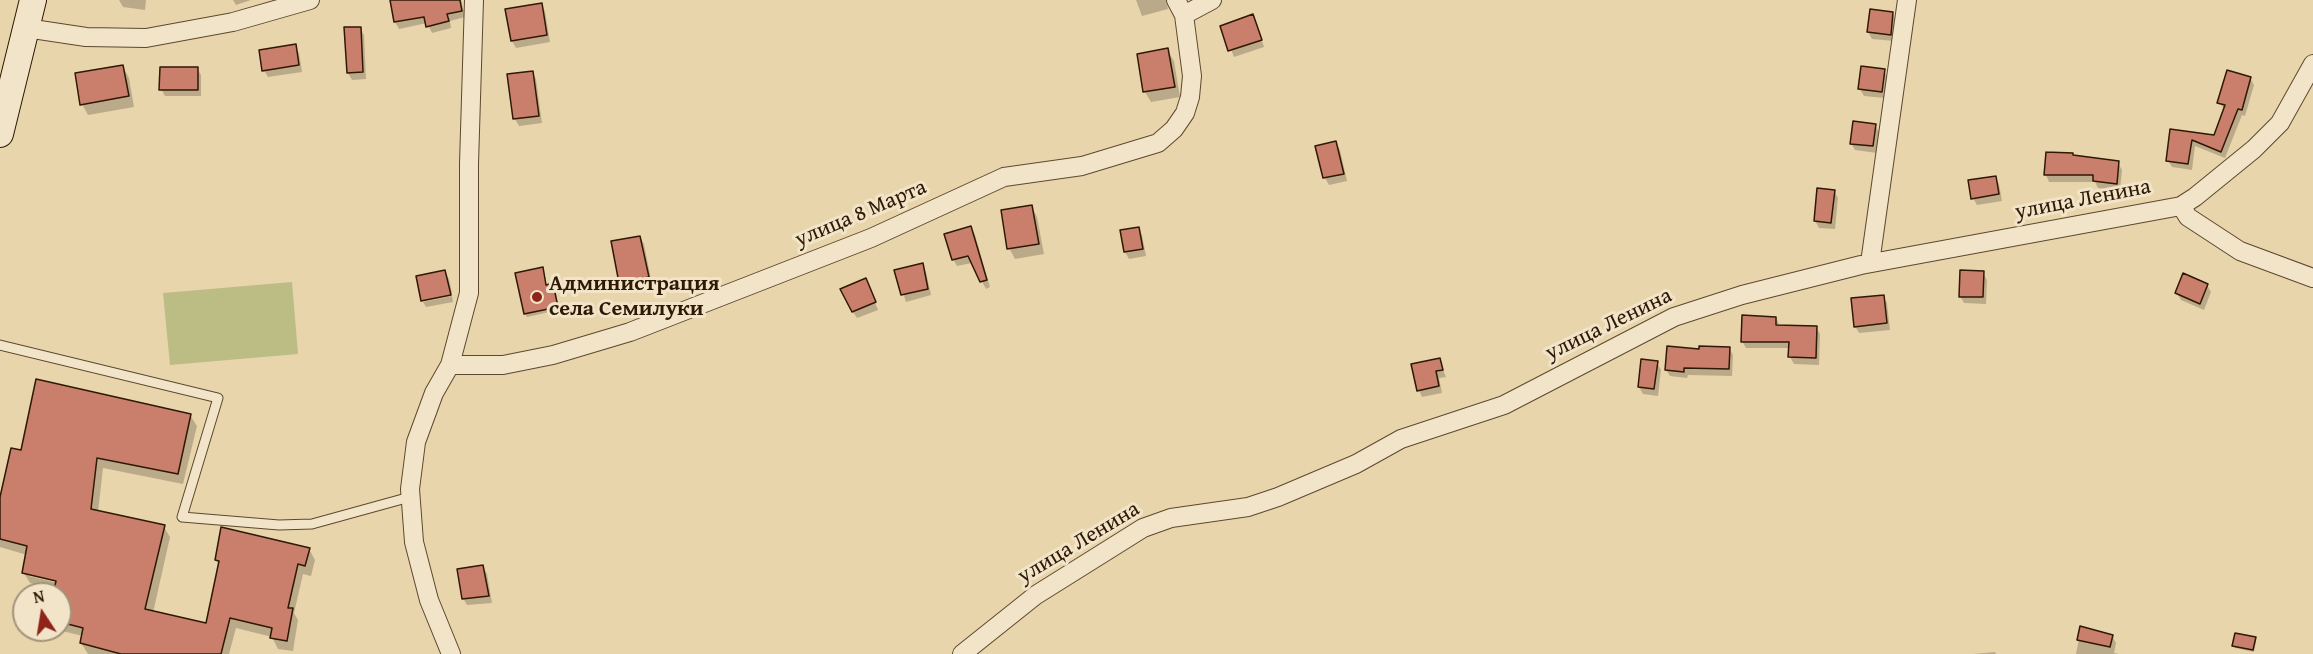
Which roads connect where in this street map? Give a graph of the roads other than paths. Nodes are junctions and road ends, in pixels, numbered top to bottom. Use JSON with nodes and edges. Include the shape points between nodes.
{"nodes":[{"id":1,"x":33,"y":0,"type":"edge"},
{"id":2,"x":310,"y":0,"type":"edge"},
{"id":3,"x":474,"y":0,"type":"edge"},
{"id":4,"x":1212,"y":0,"type":"edge"},
{"id":5,"x":1907,"y":0,"type":"edge"},
{"id":6,"x":1180,"y":8,"type":"edge"},
{"id":7,"x":26,"y":28,"type":"junction"},
{"id":8,"x":2313,"y":64,"type":"edge"},
{"id":9,"x":0,"y":134,"type":"edge"},
{"id":10,"x":2181,"y":206,"type":"junction"},
{"id":11,"x":1870,"y":263,"type":"junction"},
{"id":12,"x":2313,"y":278,"type":"edge"},
{"id":13,"x":0,"y":345,"type":"edge"},
{"id":14,"x":450,"y":365,"type":"junction"},
{"id":15,"x":410,"y":497,"type":"junction"},
{"id":16,"x":451,"y":654,"type":"edge"},
{"id":17,"x":962,"y":654,"type":"edge"}],
"edges":[{"from":1,"to":7,"type":"main road"},
{"from":2,"to":7,"type":"street","via":[[233,22],[146,38],[86,37]]},
{"from":3,"to":14,"type":"street","via":[[469,293]]},
{"from":4,"to":6,"type":"street","name":"улица 8 Марта"},
{"from":5,"to":11,"type":"street"},
{"from":6,"to":14,"type":"street","name":"улица 8 Марта","via":[[1192,76],[1191,97],[1174,129],[1158,143],[1082,166],[1004,177],[871,238],[630,332],[553,356],[503,365]]},
{"from":7,"to":9,"type":"main road"},
{"from":8,"to":10,"type":"street","via":[[2280,123],[2254,149]]},
{"from":10,"to":11,"type":"street","name":"улица Ленина"},
{"from":10,"to":12,"type":"street","name":"улица Ленина","via":[[2188,217],[2240,251]]},
{"from":11,"to":17,"type":"street","name":"улица Ленина","via":[[1742,295],[1674,317],[1504,405],[1401,439],[1356,464],[1278,497],[1248,507],[1171,518],[1143,528],[1036,595]]},
{"from":13,"to":15,"type":"lane","via":[[218,398],[182,517],[312,524]]},
{"from":14,"to":15,"type":"street","via":[[434,393],[416,442]]},
{"from":15,"to":16,"type":"street","via":[[414,542],[429,600]]}]}
